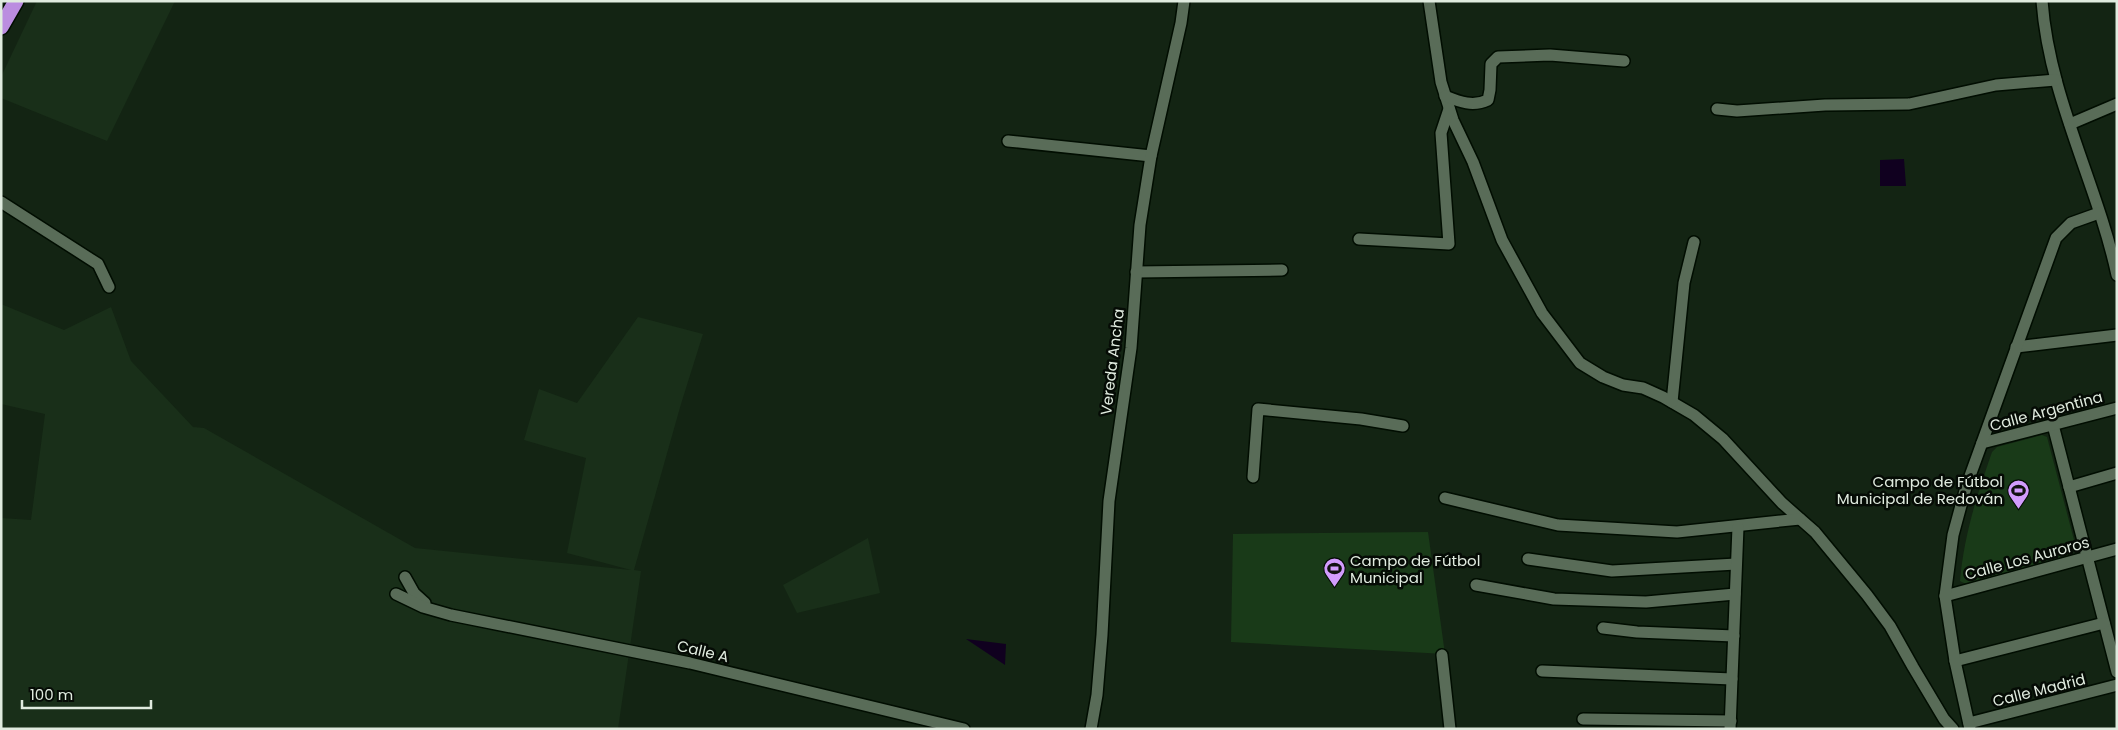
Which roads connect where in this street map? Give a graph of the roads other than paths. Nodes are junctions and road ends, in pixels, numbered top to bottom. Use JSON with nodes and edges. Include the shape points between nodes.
{"nodes":[{"id":1,"x":8,"y":1,"type":"edge"},
{"id":2,"x":16,"y":1,"type":"edge"},
{"id":3,"x":1184,"y":1,"type":"edge"},
{"id":4,"x":1429,"y":1,"type":"edge"},
{"id":5,"x":2042,"y":1,"type":"edge"},
{"id":6,"x":1,"y":12,"type":"edge"},
{"id":7,"x":1,"y":27,"type":"edge"},
{"id":8,"x":1624,"y":61,"type":"dead end"},
{"id":9,"x":2056,"y":80,"type":"junction"},
{"id":10,"x":1445,"y":96,"type":"junction"},
{"id":11,"x":2117,"y":104,"type":"edge"},
{"id":12,"x":1449,"y":109,"type":"junction"},
{"id":13,"x":1717,"y":109,"type":"dead end"},
{"id":14,"x":2070,"y":124,"type":"junction"},
{"id":15,"x":1008,"y":141,"type":"dead end"},
{"id":16,"x":1151,"y":156,"type":"junction"},
{"id":17,"x":1,"y":202,"type":"edge"},
{"id":18,"x":2099,"y":212,"type":"junction"},
{"id":19,"x":1359,"y":239,"type":"dead end"},
{"id":20,"x":1694,"y":242,"type":"dead end"},
{"id":21,"x":2113,"y":243,"type":"edge"},
{"id":22,"x":1282,"y":270,"type":"dead end"},
{"id":23,"x":1136,"y":272,"type":"junction"},
{"id":24,"x":2117,"y":275,"type":"edge"},
{"id":25,"x":109,"y":288,"type":"dead end"},
{"id":26,"x":2117,"y":336,"type":"edge"},
{"id":27,"x":2016,"y":347,"type":"junction"},
{"id":28,"x":1672,"y":402,"type":"junction"},
{"id":29,"x":2117,"y":408,"type":"edge"},
{"id":30,"x":2052,"y":425,"type":"junction"},
{"id":31,"x":1403,"y":426,"type":"dead end"},
{"id":32,"x":1982,"y":443,"type":"junction"},
{"id":33,"x":2117,"y":473,"type":"edge"},
{"id":34,"x":1253,"y":477,"type":"dead end"},
{"id":35,"x":2069,"y":486,"type":"junction"},
{"id":36,"x":1445,"y":498,"type":"dead end"},
{"id":37,"x":1800,"y":519,"type":"junction"},
{"id":38,"x":1738,"y":527,"type":"junction"},
{"id":39,"x":2117,"y":549,"type":"edge"},
{"id":40,"x":2087,"y":557,"type":"junction"},
{"id":41,"x":1528,"y":559,"type":"dead end"},
{"id":42,"x":1736,"y":564,"type":"junction"},
{"id":43,"x":406,"y":577,"type":"dead end"},
{"id":44,"x":1476,"y":585,"type":"dead end"},
{"id":45,"x":396,"y":594,"type":"dead end"},
{"id":46,"x":1735,"y":594,"type":"junction"},
{"id":47,"x":1945,"y":596,"type":"junction"},
{"id":48,"x":434,"y":610,"type":"junction"},
{"id":49,"x":2104,"y":623,"type":"junction"},
{"id":50,"x":1603,"y":628,"type":"dead end"},
{"id":51,"x":1734,"y":636,"type":"junction"},
{"id":52,"x":1442,"y":655,"type":"dead end"},
{"id":53,"x":2115,"y":656,"type":"edge"},
{"id":54,"x":1955,"y":661,"type":"junction"},
{"id":55,"x":1542,"y":672,"type":"dead end"},
{"id":56,"x":2117,"y":672,"type":"edge"},
{"id":57,"x":1732,"y":679,"type":"junction"},
{"id":58,"x":2117,"y":685,"type":"edge"},
{"id":59,"x":1583,"y":719,"type":"dead end"},
{"id":60,"x":1730,"y":725,"type":"edge"},
{"id":61,"x":1969,"y":726,"type":"edge"},
{"id":62,"x":964,"y":729,"type":"edge"},
{"id":63,"x":1091,"y":729,"type":"edge"},
{"id":64,"x":1450,"y":729,"type":"edge"},
{"id":65,"x":1953,"y":729,"type":"edge"}],
"edges":[{"from":1,"to":6,"type":"street"},
{"from":2,"to":7,"type":"highway"},
{"from":3,"to":16,"type":"street","name":"Vereda Ancha"},
{"from":4,"to":10,"type":"street"},
{"from":5,"to":9,"type":"street","via":[[2047,44]]},
{"from":8,"to":10,"type":"street","via":[[1550,55],[1498,57],[1491,64],[1488,100],[1463,103]]},
{"from":9,"to":13,"type":"street","via":[[1996,85],[1909,104],[1737,111]]},
{"from":9,"to":14,"type":"street"},
{"from":10,"to":12,"type":"street"},
{"from":11,"to":14,"type":"street"},
{"from":12,"to":19,"type":"street","via":[[1442,133],[1449,244]]},
{"from":12,"to":28,"type":"street","via":[[1502,240],[1542,313],[1580,362],[1603,377],[1643,388]]},
{"from":14,"to":18,"type":"street"},
{"from":15,"to":16,"type":"street"},
{"from":16,"to":23,"type":"street","name":"Vereda Ancha"},
{"from":17,"to":25,"type":"street","via":[[98,264]]},
{"from":18,"to":21,"type":"street"},
{"from":18,"to":27,"type":"street","via":[[2071,223],[2056,238]]},
{"from":20,"to":28,"type":"street","via":[[1684,283]]},
{"from":21,"to":24,"type":"street"},
{"from":22,"to":23,"type":"street"},
{"from":23,"to":63,"type":"street","name":"Vereda Ancha","via":[[1131,348],[1109,501],[1102,636]]},
{"from":26,"to":27,"type":"street"},
{"from":27,"to":32,"type":"street"},
{"from":28,"to":37,"type":"street","via":[[1723,439]]},
{"from":29,"to":30,"type":"street","name":"Calle Argentina"},
{"from":30,"to":32,"type":"street","name":"Calle Argentina"},
{"from":30,"to":35,"type":"street"},
{"from":31,"to":34,"type":"street","via":[[1258,409]]},
{"from":32,"to":47,"type":"street","via":[[1956,520]]},
{"from":33,"to":35,"type":"street"},
{"from":35,"to":40,"type":"street"},
{"from":36,"to":38,"type":"street","via":[[1558,525],[1677,532]]},
{"from":37,"to":38,"type":"street"},
{"from":37,"to":65,"type":"street","via":[[1815,532],[1890,626]]},
{"from":38,"to":42,"type":"street"},
{"from":39,"to":40,"type":"street","name":"Calle Los Auroros"},
{"from":40,"to":47,"type":"street","name":"Calle Los Auroros"},
{"from":40,"to":49,"type":"street"},
{"from":41,"to":42,"type":"street","via":[[1612,571]]},
{"from":42,"to":46,"type":"street"},
{"from":43,"to":48,"type":"street","via":[[414,593]]},
{"from":44,"to":46,"type":"street","via":[[1554,599],[1646,602]]},
{"from":45,"to":48,"type":"street","name":"Calle A"},
{"from":46,"to":51,"type":"street"},
{"from":47,"to":54,"type":"street"},
{"from":48,"to":62,"type":"street","name":"Calle A","via":[[700,666]]},
{"from":49,"to":53,"type":"street"},
{"from":49,"to":54,"type":"street"},
{"from":50,"to":51,"type":"street"},
{"from":51,"to":57,"type":"street"},
{"from":52,"to":64,"type":"street"},
{"from":53,"to":56,"type":"street"},
{"from":54,"to":61,"type":"street"},
{"from":55,"to":57,"type":"street"},
{"from":57,"to":60,"type":"street"},
{"from":58,"to":61,"type":"street","name":"Calle Madrid"},
{"from":59,"to":60,"type":"street"}]}
